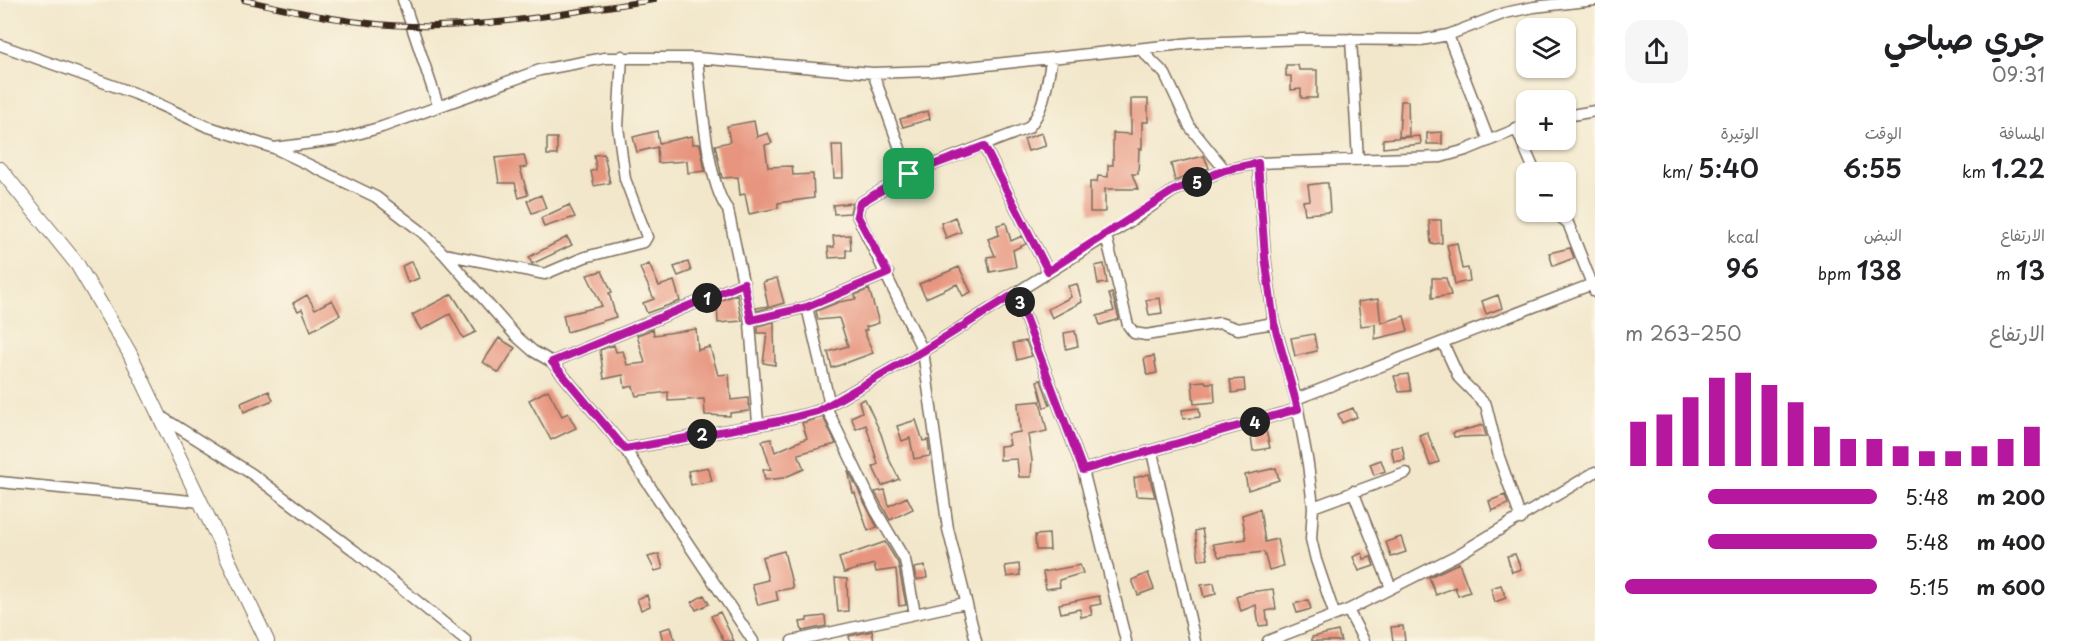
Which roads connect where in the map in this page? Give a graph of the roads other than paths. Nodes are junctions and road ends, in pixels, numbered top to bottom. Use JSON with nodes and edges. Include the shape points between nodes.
{"nodes":[{"id":1,"x":403,"y":0,"type":"edge"},
{"id":2,"x":1595,"y":0,"type":"edge"},
{"id":3,"x":1448,"y":35,"type":"junction"},
{"id":4,"x":1351,"y":39,"type":"junction"},
{"id":5,"x":0,"y":45,"type":"edge"},
{"id":6,"x":1140,"y":48,"type":"junction"},
{"id":7,"x":622,"y":56,"type":"junction"},
{"id":8,"x":697,"y":58,"type":"junction"},
{"id":9,"x":1052,"y":58,"type":"junction"},
{"id":10,"x":873,"y":73,"type":"junction"},
{"id":11,"x":438,"y":105,"type":"junction"},
{"id":12,"x":1595,"y":111,"type":"edge"},
{"id":13,"x":1576,"y":114,"type":"edge"},
{"id":14,"x":1516,"y":128,"type":"edge"},
{"id":15,"x":1489,"y":141,"type":"junction"},
{"id":16,"x":984,"y":146,"type":"junction"},
{"id":17,"x":274,"y":148,"type":"junction"},
{"id":18,"x":1358,"y":160,"type":"junction"},
{"id":19,"x":1258,"y":163,"type":"junction"},
{"id":20,"x":0,"y":169,"type":"edge"},
{"id":21,"x":1225,"y":170,"type":"junction"},
{"id":22,"x":909,"y":174,"type":"junction"},
{"id":23,"x":1567,"y":222,"type":"edge"},
{"id":24,"x":1107,"y":236,"type":"junction"},
{"id":25,"x":444,"y":254,"type":"junction"},
{"id":26,"x":1048,"y":271,"type":"junction"},
{"id":27,"x":888,"y":273,"type":"junction"},
{"id":28,"x":744,"y":283,"type":"junction"},
{"id":29,"x":1594,"y":287,"type":"edge"},
{"id":30,"x":1016,"y":293,"type":"junction"},
{"id":31,"x":807,"y":307,"type":"junction"},
{"id":32,"x":751,"y":320,"type":"junction"},
{"id":33,"x":1274,"y":323,"type":"junction"},
{"id":34,"x":1443,"y":343,"type":"junction"},
{"id":35,"x":923,"y":351,"type":"junction"},
{"id":36,"x":552,"y":362,"type":"junction"},
{"id":37,"x":1297,"y":404,"type":"junction"},
{"id":38,"x":828,"y":406,"type":"junction"},
{"id":39,"x":159,"y":415,"type":"junction"},
{"id":40,"x":758,"y":423,"type":"junction"},
{"id":41,"x":625,"y":449,"type":"junction"},
{"id":42,"x":1152,"y":452,"type":"junction"},
{"id":43,"x":1083,"y":470,"type":"junction"},
{"id":44,"x":1595,"y":472,"type":"edge"},
{"id":45,"x":1406,"y":473,"type":"dead end"},
{"id":46,"x":0,"y":483,"type":"edge"},
{"id":47,"x":1353,"y":492,"type":"junction"},
{"id":48,"x":201,"y":502,"type":"junction"},
{"id":49,"x":1313,"y":507,"type":"junction"},
{"id":50,"x":1521,"y":519,"type":"junction"},
{"id":51,"x":1391,"y":588,"type":"junction"},
{"id":52,"x":965,"y":603,"type":"junction"},
{"id":53,"x":1348,"y":610,"type":"junction"},
{"id":54,"x":1334,"y":613,"type":"junction"},
{"id":55,"x":915,"y":614,"type":"junction"},
{"id":56,"x":267,"y":641,"type":"edge"},
{"id":57,"x":466,"y":641,"type":"edge"},
{"id":58,"x":753,"y":641,"type":"edge"},
{"id":59,"x":792,"y":641,"type":"edge"},
{"id":60,"x":976,"y":641,"type":"edge"},
{"id":61,"x":1126,"y":641,"type":"edge"},
{"id":62,"x":1195,"y":641,"type":"edge"},
{"id":63,"x":1268,"y":641,"type":"edge"},
{"id":64,"x":1364,"y":641,"type":"edge"}],
"edges":[{"from":1,"to":11,"type":"street"},
{"from":2,"to":3,"type":"street","via":[[1505,13]]},
{"from":3,"to":4,"type":"street","via":[[1421,40]]},
{"from":3,"to":15,"type":"street"},
{"from":4,"to":6,"type":"street","via":[[1247,40]]},
{"from":4,"to":18,"type":"street"},
{"from":5,"to":17,"type":"street","via":[[125,90],[206,126]]},
{"from":6,"to":9,"type":"street"},
{"from":6,"to":21,"type":"street","via":[[1165,74],[1190,127]]},
{"from":7,"to":8,"type":"street"},
{"from":7,"to":11,"type":"street","via":[[540,70]]},
{"from":7,"to":25,"type":"street","via":[[618,127],[625,179],[647,237],[644,242],[585,257],[545,274]]},
{"from":8,"to":10,"type":"street"},
{"from":8,"to":28,"type":"street","via":[[713,168],[728,210]]},
{"from":9,"to":10,"type":"street"},
{"from":9,"to":16,"type":"street","via":[[1037,119],[1028,128]]},
{"from":10,"to":22,"type":"street"},
{"from":11,"to":17,"type":"street","via":[[336,140]]},
{"from":12,"to":13,"type":"street"},
{"from":14,"to":15,"type":"street"},
{"from":15,"to":18,"type":"street","via":[[1442,157]]},
{"from":16,"to":22,"type":"street"},
{"from":16,"to":26,"type":"street"},
{"from":17,"to":25,"type":"street","via":[[376,196]]},
{"from":18,"to":19,"type":"street"},
{"from":19,"to":21,"type":"street"},
{"from":19,"to":33,"type":"street"},
{"from":20,"to":39,"type":"street","via":[[77,264],[129,352]]},
{"from":21,"to":24,"type":"street","via":[[1173,191]]},
{"from":22,"to":27,"type":"street","via":[[865,199],[857,209]]},
{"from":23,"to":29,"type":"street"},
{"from":24,"to":26,"type":"street"},
{"from":24,"to":33,"type":"street","via":[[1128,325],[1134,333],[1146,335],[1225,322],[1238,329]]},
{"from":25,"to":36,"type":"street","via":[[516,336]]},
{"from":26,"to":30,"type":"street"},
{"from":27,"to":31,"type":"street"},
{"from":27,"to":35,"type":"street"},
{"from":28,"to":32,"type":"street"},
{"from":28,"to":36,"type":"street"},
{"from":29,"to":34,"type":"street"},
{"from":30,"to":35,"type":"street"},
{"from":30,"to":43,"type":"street"},
{"from":31,"to":32,"type":"street"},
{"from":31,"to":38,"type":"street"},
{"from":32,"to":40,"type":"street"},
{"from":33,"to":37,"type":"street"},
{"from":34,"to":37,"type":"street"},
{"from":34,"to":50,"type":"street","via":[[1459,378],[1486,405]]},
{"from":35,"to":38,"type":"street"},
{"from":35,"to":52,"type":"street","via":[[937,465]]},
{"from":36,"to":41,"type":"street"},
{"from":37,"to":42,"type":"street"},
{"from":37,"to":49,"type":"street"},
{"from":38,"to":40,"type":"street","via":[[804,416]]},
{"from":38,"to":55,"type":"street","via":[[876,511],[905,560]]},
{"from":39,"to":48,"type":"street"},
{"from":39,"to":57,"type":"street","via":[[252,474]]},
{"from":40,"to":41,"type":"street"},
{"from":41,"to":58,"type":"street"},
{"from":42,"to":43,"type":"street"},
{"from":42,"to":62,"type":"street"},
{"from":43,"to":61,"type":"street"},
{"from":44,"to":50,"type":"street"},
{"from":45,"to":47,"type":"street"},
{"from":46,"to":48,"type":"street"},
{"from":47,"to":49,"type":"street"},
{"from":47,"to":51,"type":"street"},
{"from":48,"to":56,"type":"street"},
{"from":49,"to":54,"type":"street","via":[[1311,539]]},
{"from":50,"to":51,"type":"street"},
{"from":51,"to":53,"type":"street"},
{"from":52,"to":55,"type":"street"},
{"from":52,"to":60,"type":"street"},
{"from":53,"to":54,"type":"street"},
{"from":53,"to":64,"type":"street"},
{"from":54,"to":63,"type":"street"},
{"from":55,"to":59,"type":"street"}]}
